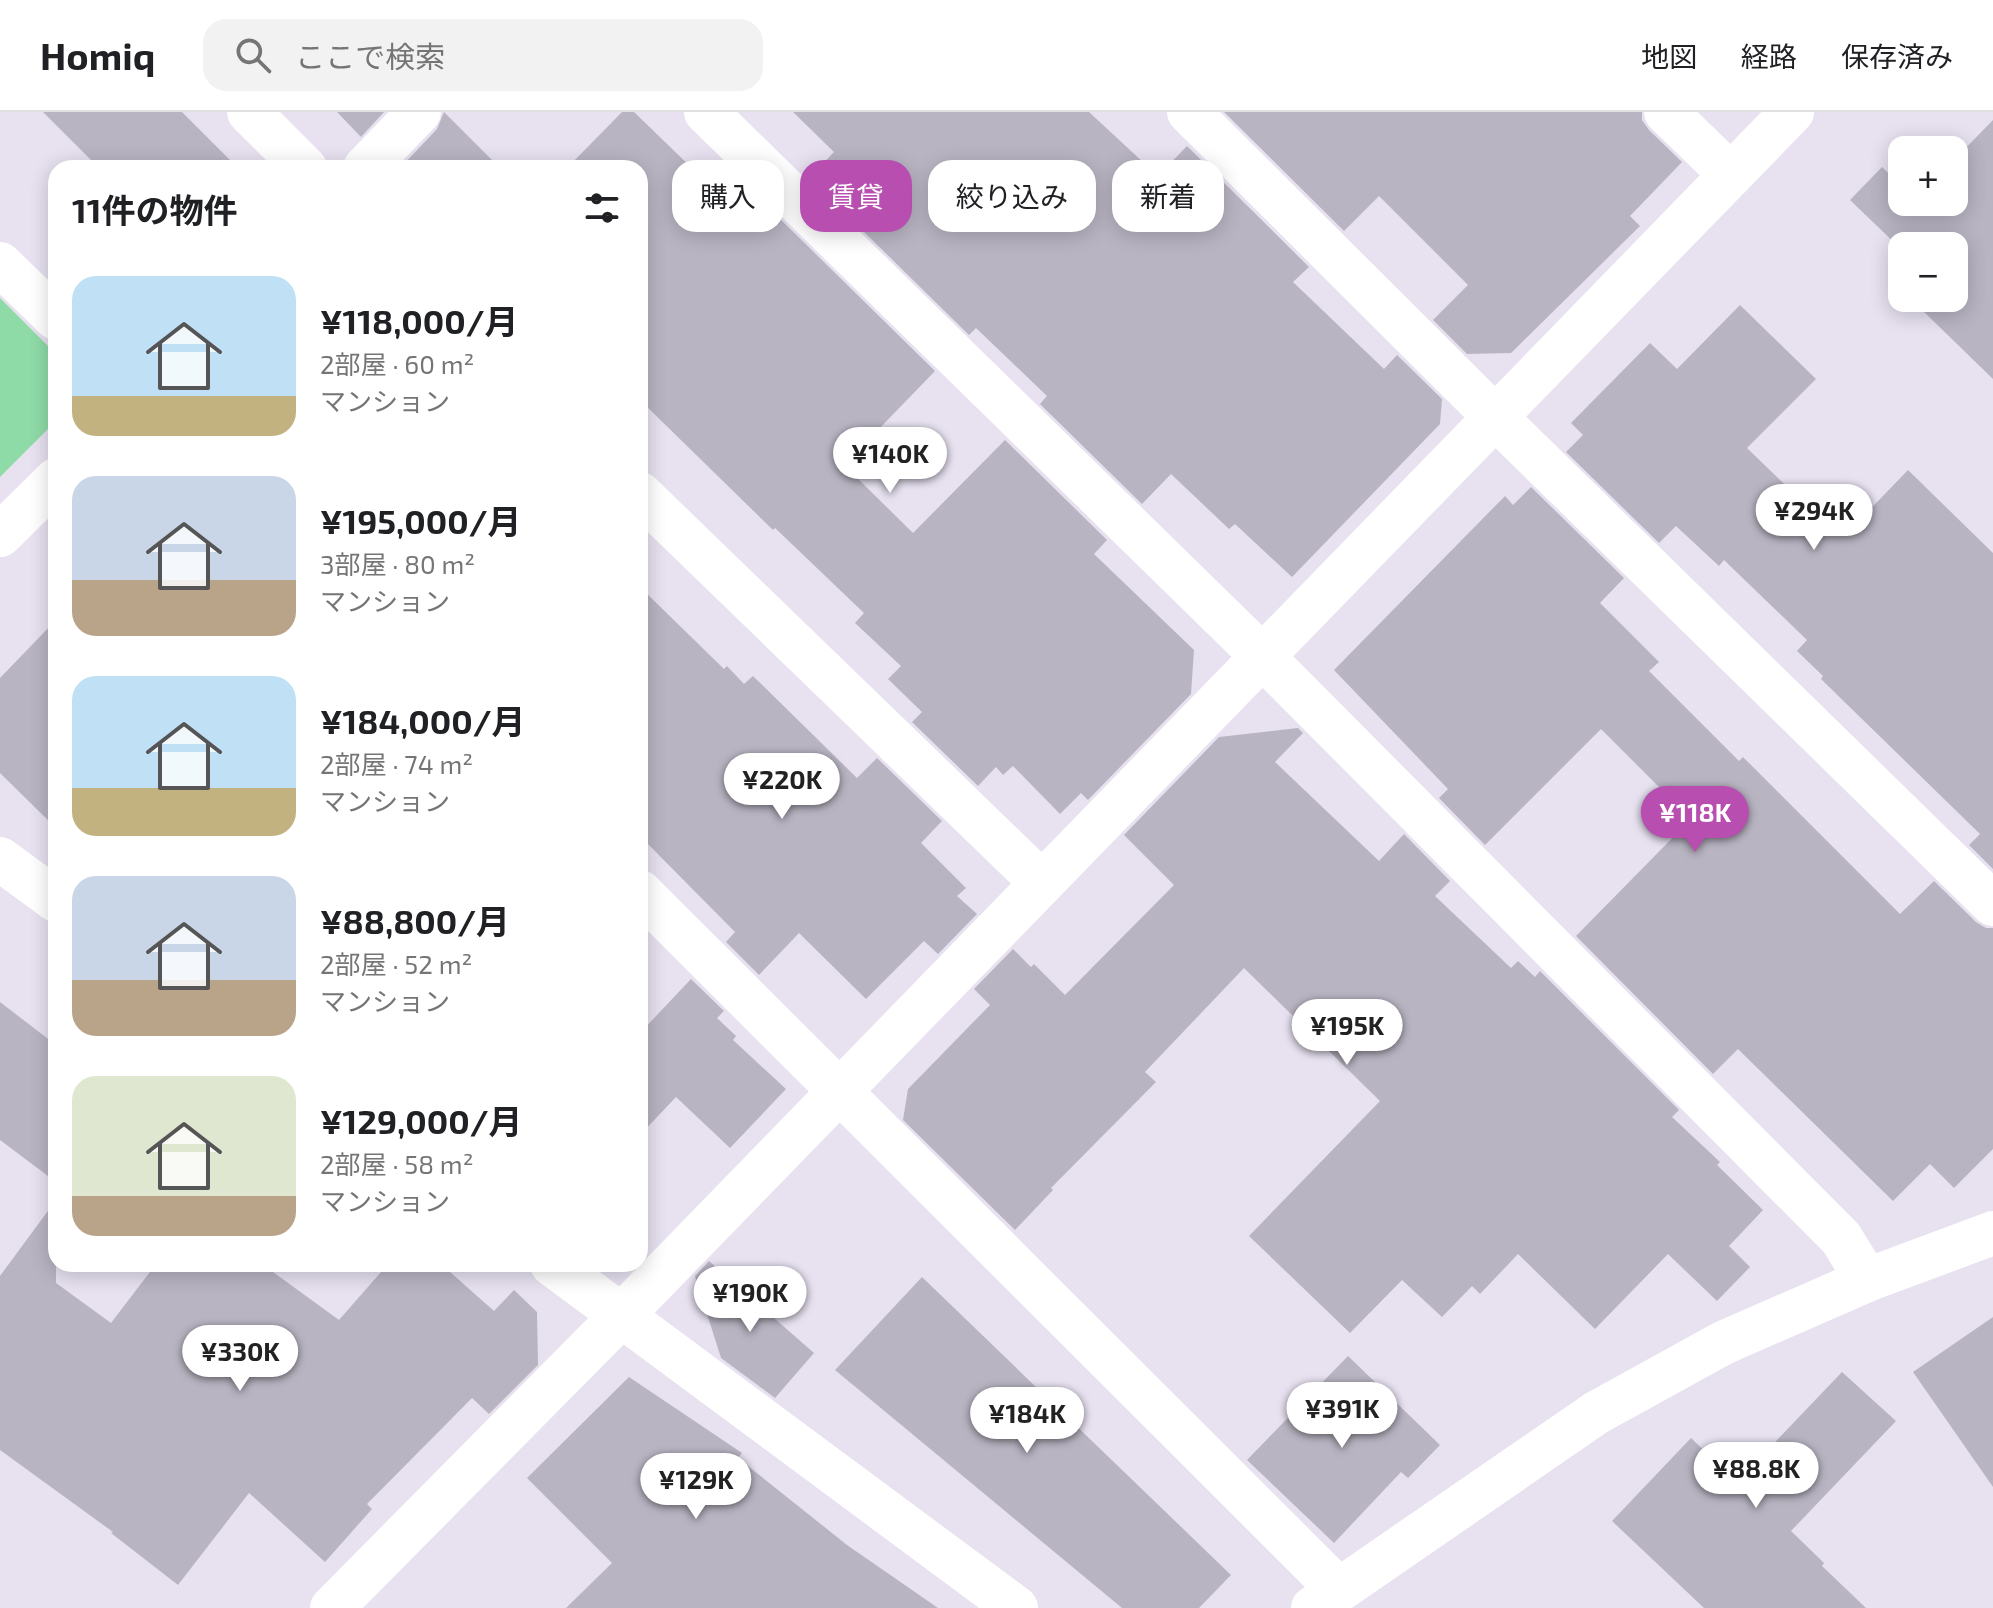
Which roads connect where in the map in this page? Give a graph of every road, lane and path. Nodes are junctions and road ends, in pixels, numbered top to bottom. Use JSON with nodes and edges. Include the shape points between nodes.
{"nodes":[{"id":1,"x":249,"y":112,"type":"edge"},
{"id":2,"x":419,"y":112,"type":"edge"},
{"id":3,"x":706,"y":112,"type":"edge"},
{"id":4,"x":1189,"y":112,"type":"edge"},
{"id":5,"x":1666,"y":112,"type":"edge"},
{"id":6,"x":1792,"y":112,"type":"edge"},
{"id":7,"x":297,"y":160,"type":"edge"},
{"id":8,"x":373,"y":160,"type":"edge"},
{"id":9,"x":1731,"y":175,"type":"junction"},
{"id":10,"x":0,"y":264,"type":"edge"},
{"id":11,"x":48,"y":310,"type":"edge"},
{"id":12,"x":1496,"y":418,"type":"junction"},
{"id":13,"x":48,"y":488,"type":"edge"},
{"id":14,"x":648,"y":502,"type":"edge"},
{"id":15,"x":0,"y":535,"type":"edge"},
{"id":16,"x":1263,"y":657,"type":"junction"},
{"id":17,"x":0,"y":859,"type":"edge"},
{"id":18,"x":1042,"y":883,"type":"junction"},
{"id":19,"x":48,"y":894,"type":"edge"},
{"id":20,"x":648,"y":900,"type":"edge"},
{"id":21,"x":1993,"y":904,"type":"edge"},
{"id":22,"x":840,"y":1090,"type":"junction"},
{"id":23,"x":1993,"y":1233,"type":"edge"},
{"id":24,"x":563,"y":1272,"type":"edge"},
{"id":25,"x":1867,"y":1280,"type":"junction"},
{"id":26,"x":622,"y":1315,"type":"junction"},
{"id":27,"x":1325,"y":1598,"type":"edge"},
{"id":28,"x":332,"y":1608,"type":"edge"},
{"id":29,"x":1016,"y":1608,"type":"edge"}],
"edges":[{"from":1,"to":7,"type":"street"},
{"from":2,"to":8,"type":"street"},
{"from":3,"to":16,"type":"street"},
{"from":4,"to":12,"type":"street"},
{"from":5,"to":9,"type":"street"},
{"from":6,"to":9,"type":"street"},
{"from":9,"to":12,"type":"street"},
{"from":10,"to":11,"type":"street"},
{"from":12,"to":16,"type":"street"},
{"from":12,"to":21,"type":"street"},
{"from":13,"to":15,"type":"street"},
{"from":14,"to":18,"type":"street"},
{"from":16,"to":18,"type":"street"},
{"from":16,"to":25,"type":"street","via":[[1841,1238]]},
{"from":17,"to":19,"type":"street"},
{"from":18,"to":22,"type":"street"},
{"from":20,"to":22,"type":"street"},
{"from":22,"to":26,"type":"street"},
{"from":22,"to":27,"type":"street"},
{"from":23,"to":25,"type":"street"},
{"from":24,"to":26,"type":"street"},
{"from":25,"to":27,"type":"street","via":[[1723,1343],[1596,1413]]},
{"from":26,"to":28,"type":"street"},
{"from":26,"to":29,"type":"street"}]}
